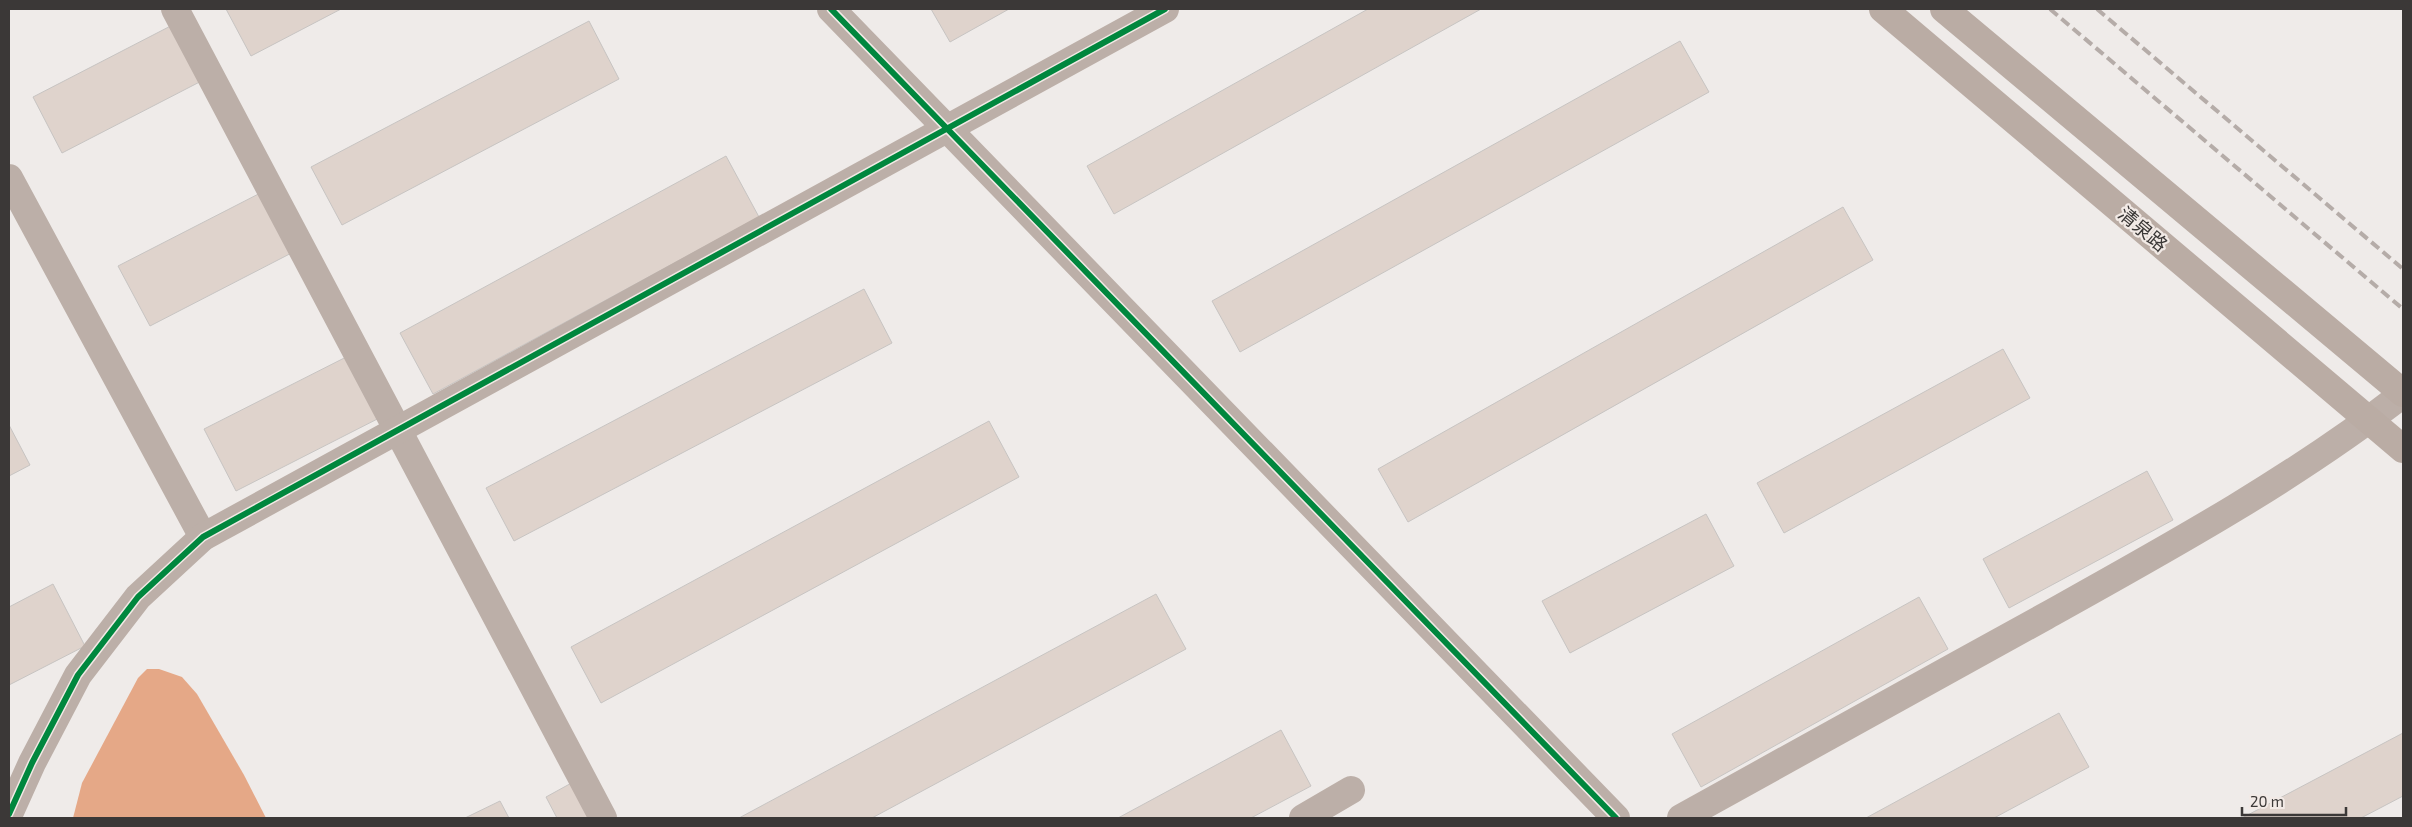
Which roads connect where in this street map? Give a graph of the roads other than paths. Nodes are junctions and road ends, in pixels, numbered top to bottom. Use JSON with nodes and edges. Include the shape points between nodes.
{"nodes":[{"id":1,"x":175,"y":9,"type":"edge"},
{"id":2,"x":831,"y":9,"type":"edge"},
{"id":3,"x":1165,"y":9,"type":"edge"},
{"id":4,"x":1883,"y":9,"type":"edge"},
{"id":5,"x":1944,"y":9,"type":"edge"},
{"id":6,"x":947,"y":128,"type":"junction"},
{"id":7,"x":9,"y":178,"type":"edge"},
{"id":8,"x":2403,"y":393,"type":"edge"},
{"id":9,"x":2369,"y":420,"type":"junction"},
{"id":10,"x":398,"y":430,"type":"junction"},
{"id":11,"x":2403,"y":448,"type":"edge"},
{"id":12,"x":203,"y":537,"type":"junction"},
{"id":13,"x":1352,"y":790,"type":"dead end"},
{"id":14,"x":9,"y":814,"type":"edge"},
{"id":15,"x":603,"y":818,"type":"edge"},
{"id":16,"x":1303,"y":818,"type":"edge"},
{"id":17,"x":1616,"y":818,"type":"edge"},
{"id":18,"x":1681,"y":818,"type":"edge"}],
"edges":[{"from":1,"to":10,"type":"street"},
{"from":2,"to":6,"type":"street"},
{"from":3,"to":6,"type":"street"},
{"from":4,"to":9,"type":"street","name":"清泉路"},
{"from":5,"to":8,"type":"street"},
{"from":6,"to":10,"type":"street"},
{"from":6,"to":17,"type":"street"},
{"from":7,"to":12,"type":"street"},
{"from":8,"to":9,"type":"street"},
{"from":9,"to":11,"type":"street","name":"清泉路"},
{"from":9,"to":18,"type":"street","via":[[2267,489],[2150,558]]},
{"from":10,"to":12,"type":"street"},
{"from":10,"to":15,"type":"street"},
{"from":12,"to":14,"type":"street","via":[[138,597],[78,675],[32,762]]},
{"from":13,"to":16,"type":"street"}]}
